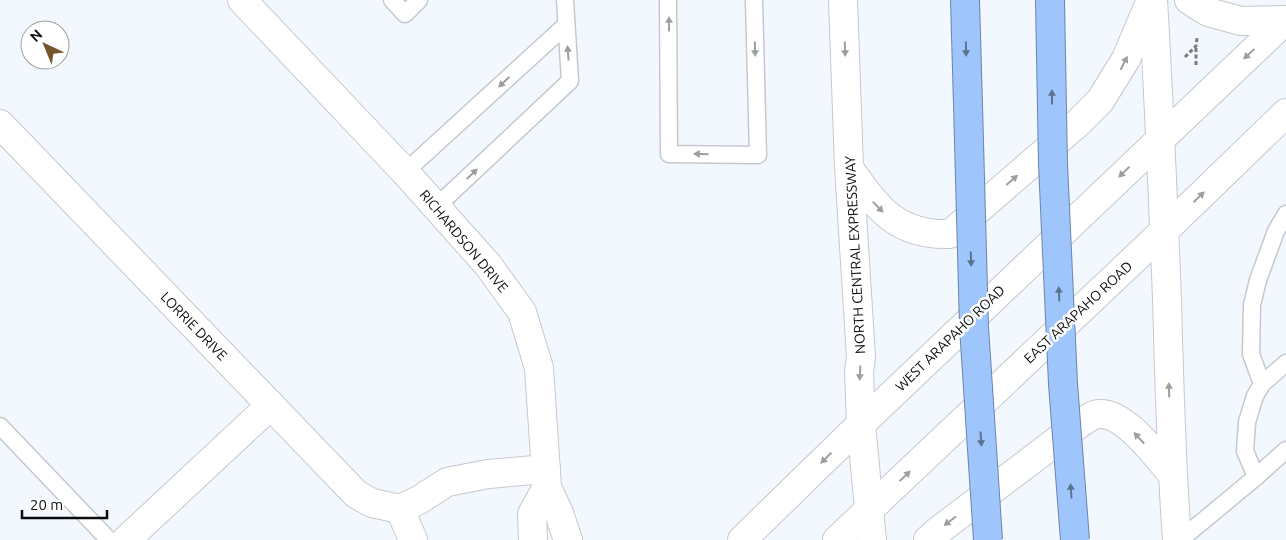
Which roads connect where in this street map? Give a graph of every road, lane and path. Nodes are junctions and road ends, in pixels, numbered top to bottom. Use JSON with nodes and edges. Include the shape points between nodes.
{"nodes":[{"id":1,"x":242,"y":0,"type":"edge"},
{"id":2,"x":392,"y":0,"type":"edge"},
{"id":3,"x":419,"y":0,"type":"edge"},
{"id":4,"x":565,"y":0,"type":"edge"},
{"id":5,"x":668,"y":0,"type":"edge"},
{"id":6,"x":754,"y":0,"type":"edge"},
{"id":7,"x":843,"y":0,"type":"edge"},
{"id":8,"x":965,"y":0,"type":"edge"},
{"id":9,"x":1050,"y":0,"type":"edge"},
{"id":10,"x":1152,"y":0,"type":"edge"},
{"id":11,"x":1190,"y":0,"type":"edge"},
{"id":12,"x":1286,"y":20,"type":"edge"},
{"id":13,"x":566,"y":25,"type":"junction"},
{"id":14,"x":1198,"y":32,"type":"dead end"},
{"id":15,"x":1196,"y":46,"type":"junction"},
{"id":16,"x":1182,"y":60,"type":"dead end"},
{"id":17,"x":1196,"y":69,"type":"dead end"},
{"id":18,"x":1286,"y":113,"type":"edge"},
{"id":19,"x":0,"y":124,"type":"edge"},
{"id":20,"x":1160,"y":138,"type":"junction"},
{"id":21,"x":849,"y":167,"type":"junction"},
{"id":22,"x":405,"y":172,"type":"junction"},
{"id":23,"x":436,"y":207,"type":"junction"},
{"id":24,"x":1286,"y":214,"type":"edge"},
{"id":25,"x":1164,"y":231,"type":"junction"},
{"id":26,"x":1286,"y":363,"type":"edge"},
{"id":27,"x":1262,"y":384,"type":"junction"},
{"id":28,"x":271,"y":405,"type":"junction"},
{"id":29,"x":861,"y":424,"type":"junction"},
{"id":30,"x":0,"y":426,"type":"edge"},
{"id":31,"x":1286,"y":450,"type":"edge"},
{"id":32,"x":1172,"y":474,"type":"junction"},
{"id":33,"x":1256,"y":477,"type":"junction"},
{"id":34,"x":546,"y":478,"type":"junction"},
{"id":35,"x":400,"y":509,"type":"junction"},
{"id":36,"x":869,"y":510,"type":"junction"},
{"id":37,"x":109,"y":540,"type":"edge"},
{"id":38,"x":126,"y":540,"type":"edge"},
{"id":39,"x":413,"y":540,"type":"edge"},
{"id":40,"x":532,"y":540,"type":"edge"},
{"id":41,"x":568,"y":540,"type":"edge"},
{"id":42,"x":742,"y":540,"type":"edge"},
{"id":43,"x":837,"y":540,"type":"edge"},
{"id":44,"x":872,"y":540,"type":"edge"},
{"id":45,"x":928,"y":540,"type":"edge"},
{"id":46,"x":988,"y":540,"type":"edge"},
{"id":47,"x":1075,"y":540,"type":"edge"},
{"id":48,"x":1178,"y":540,"type":"edge"}],
"edges":[{"from":1,"to":22,"type":"main road","name":"RICHARDSON DRIVE"},
{"from":2,"to":3,"type":"lane","via":[[405,14]]},
{"from":4,"to":13,"type":"lane"},
{"from":6,"to":5,"type":"lane","one_way":true,"via":[[758,155],[669,154]]},
{"from":7,"to":21,"type":"main road","name":"NORTH CENTRAL EXPRESSWAY","one_way":true},
{"from":8,"to":46,"type":"highway","one_way":true,"bridge":true,"via":[[974,327]]},
{"from":47,"to":9,"type":"highway","one_way":true,"bridge":true,"via":[[1063,384],[1053,164]]},
{"from":10,"to":20,"type":"main road"},
{"from":21,"to":10,"type":"main road","one_way":true,"via":[[869,197],[900,224],[932,235],[950,234],[1100,100],[1126,59]]},
{"from":11,"to":12,"type":"main road","via":[[1208,12],[1241,22]]},
{"from":12,"to":20,"type":"main road","one_way":true},
{"from":13,"to":22,"type":"lane","one_way":true},
{"from":23,"to":13,"type":"lane","one_way":true,"via":[[570,81]]},
{"from":14,"to":15,"type":"path"},
{"from":15,"to":16,"type":"path"},
{"from":15,"to":17,"type":"path"},
{"from":25,"to":18,"type":"main road","name":"EAST ARAPAHO ROAD","one_way":true},
{"from":19,"to":28,"type":"main road","name":"LORRIE DRIVE"},
{"from":20,"to":25,"type":"main road"},
{"from":20,"to":29,"type":"main road","name":"WEST ARAPAHO ROAD","one_way":true},
{"from":21,"to":29,"type":"main road","name":"NORTH CENTRAL EXPRESSWAY","one_way":true,"via":[[862,357],[859,372]]},
{"from":22,"to":23,"type":"main road","name":"RICHARDSON DRIVE"},
{"from":23,"to":34,"type":"main road","name":"RICHARDSON DRIVE","via":[[488,265],[522,312],[539,368]]},
{"from":24,"to":27,"type":"lane","via":[[1258,280],[1252,305],[1251,354]]},
{"from":32,"to":25,"type":"main road","one_way":true},
{"from":36,"to":25,"type":"main road","name":"EAST ARAPAHO ROAD","one_way":true},
{"from":26,"to":27,"type":"lane"},
{"from":27,"to":33,"type":"lane","via":[[1247,422],[1245,452]]},
{"from":28,"to":35,"type":"main road","name":"LORRIE DRIVE","via":[[356,494],[372,503]]},
{"from":28,"to":38,"type":"main road"},
{"from":29,"to":36,"type":"main road","name":"NORTH CENTRAL EXPRESSWAY"},
{"from":29,"to":42,"type":"main road","name":"WEST ARAPAHO ROAD","one_way":true},
{"from":30,"to":37,"type":"lane"},
{"from":31,"to":33,"type":"lane"},
{"from":32,"to":45,"type":"main road","one_way":true,"via":[[1125,424],[1112,416],[1098,414],[1078,424]]},
{"from":32,"to":48,"type":"main road"},
{"from":33,"to":48,"type":"lane"},
{"from":34,"to":35,"type":"main road","via":[[488,474],[447,482]]},
{"from":34,"to":40,"type":"main road","via":[[532,514]]},
{"from":34,"to":41,"type":"main road","name":"RICHARDSON DRIVE"},
{"from":35,"to":39,"type":"main road"},
{"from":36,"to":43,"type":"main road"},
{"from":36,"to":44,"type":"main road","name":"NORTH CENTRAL EXPRESSWAY"}]}
